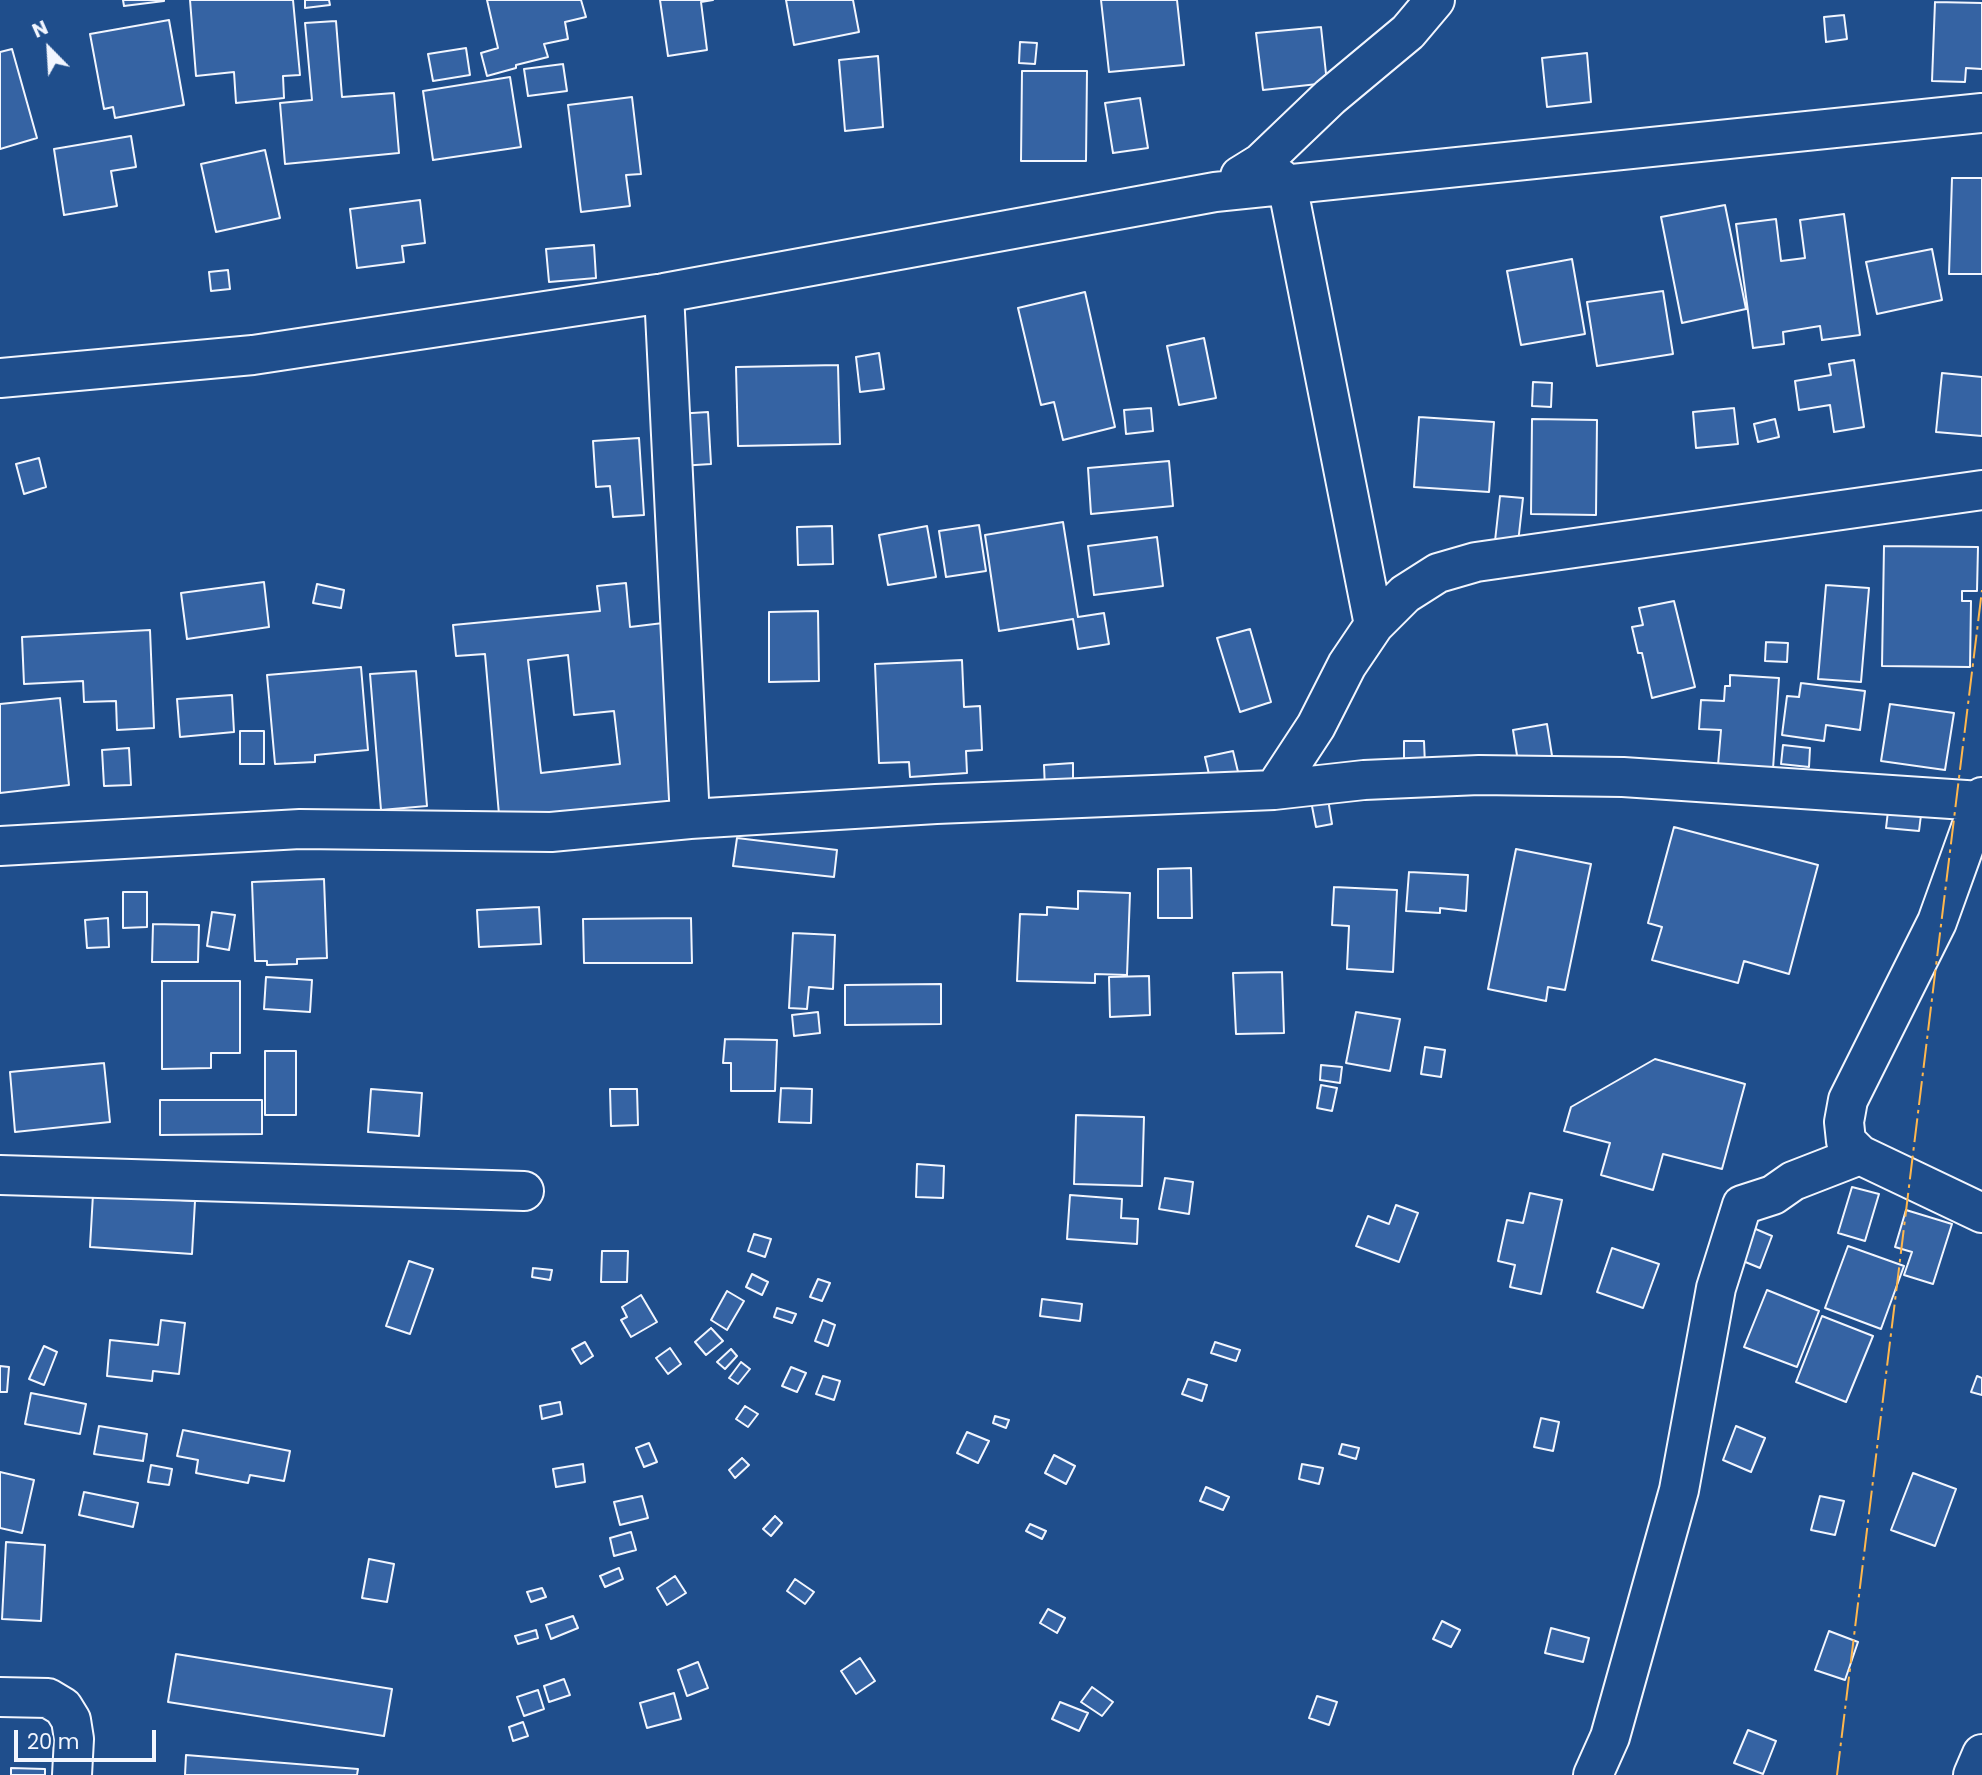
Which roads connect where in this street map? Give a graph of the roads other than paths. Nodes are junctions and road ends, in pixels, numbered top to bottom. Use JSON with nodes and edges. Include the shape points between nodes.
{"nodes":[{"id":1,"x":1435,"y":0,"type":"edge"},
{"id":2,"x":1982,"y":113,"type":"edge"},
{"id":3,"x":1274,"y":174,"type":"junction"},
{"id":4,"x":664,"y":293,"type":"junction"},
{"id":5,"x":0,"y":378,"type":"edge"},
{"id":6,"x":1982,"y":490,"type":"edge"},
{"id":7,"x":1374,"y":625,"type":"junction"},
{"id":8,"x":1274,"y":790,"type":"junction"},
{"id":9,"x":1982,"y":799,"type":"edge"},
{"id":10,"x":690,"y":819,"type":"junction"},
{"id":11,"x":0,"y":846,"type":"edge"},
{"id":12,"x":1860,"y":1155,"type":"junction"},
{"id":13,"x":0,"y":1175,"type":"edge"},
{"id":14,"x":524,"y":1191,"type":"dead end"},
{"id":15,"x":1982,"y":1213,"type":"edge"},
{"id":16,"x":0,"y":1697,"type":"edge"},
{"id":17,"x":1982,"y":1754,"type":"edge"},
{"id":18,"x":72,"y":1775,"type":"edge"},
{"id":19,"x":1593,"y":1775,"type":"edge"},
{"id":20,"x":1973,"y":1775,"type":"edge"}],
"edges":[{"from":1,"to":3,"type":"street","via":[[1408,32],[1330,97]]},
{"from":2,"to":3,"type":"street"},
{"from":3,"to":4,"type":"street","via":[[1215,192]]},
{"from":3,"to":7,"type":"street"},
{"from":4,"to":5,"type":"street","via":[[253,355]]},
{"from":4,"to":10,"type":"street"},
{"from":6,"to":7,"type":"street","via":[[1476,562],[1438,573],[1405,594]]},
{"from":7,"to":8,"type":"street"},
{"from":8,"to":9,"type":"street","via":[[1364,779],[1479,775],[1623,777]]},
{"from":8,"to":10,"type":"street"},
{"from":9,"to":12,"type":"street","via":[[1937,922],[1848,1100],[1846,1140]]},
{"from":10,"to":11,"type":"street","via":[[551,832],[300,829]]},
{"from":12,"to":15,"type":"street"},
{"from":12,"to":19,"type":"street","via":[[1742,1205],[1716,1288],[1679,1489],[1610,1737]]},
{"from":13,"to":14,"type":"street"},
{"from":16,"to":18,"type":"street","via":[[48,1698],[63,1707],[75,1740]]},
{"from":17,"to":20,"type":"street"}]}
